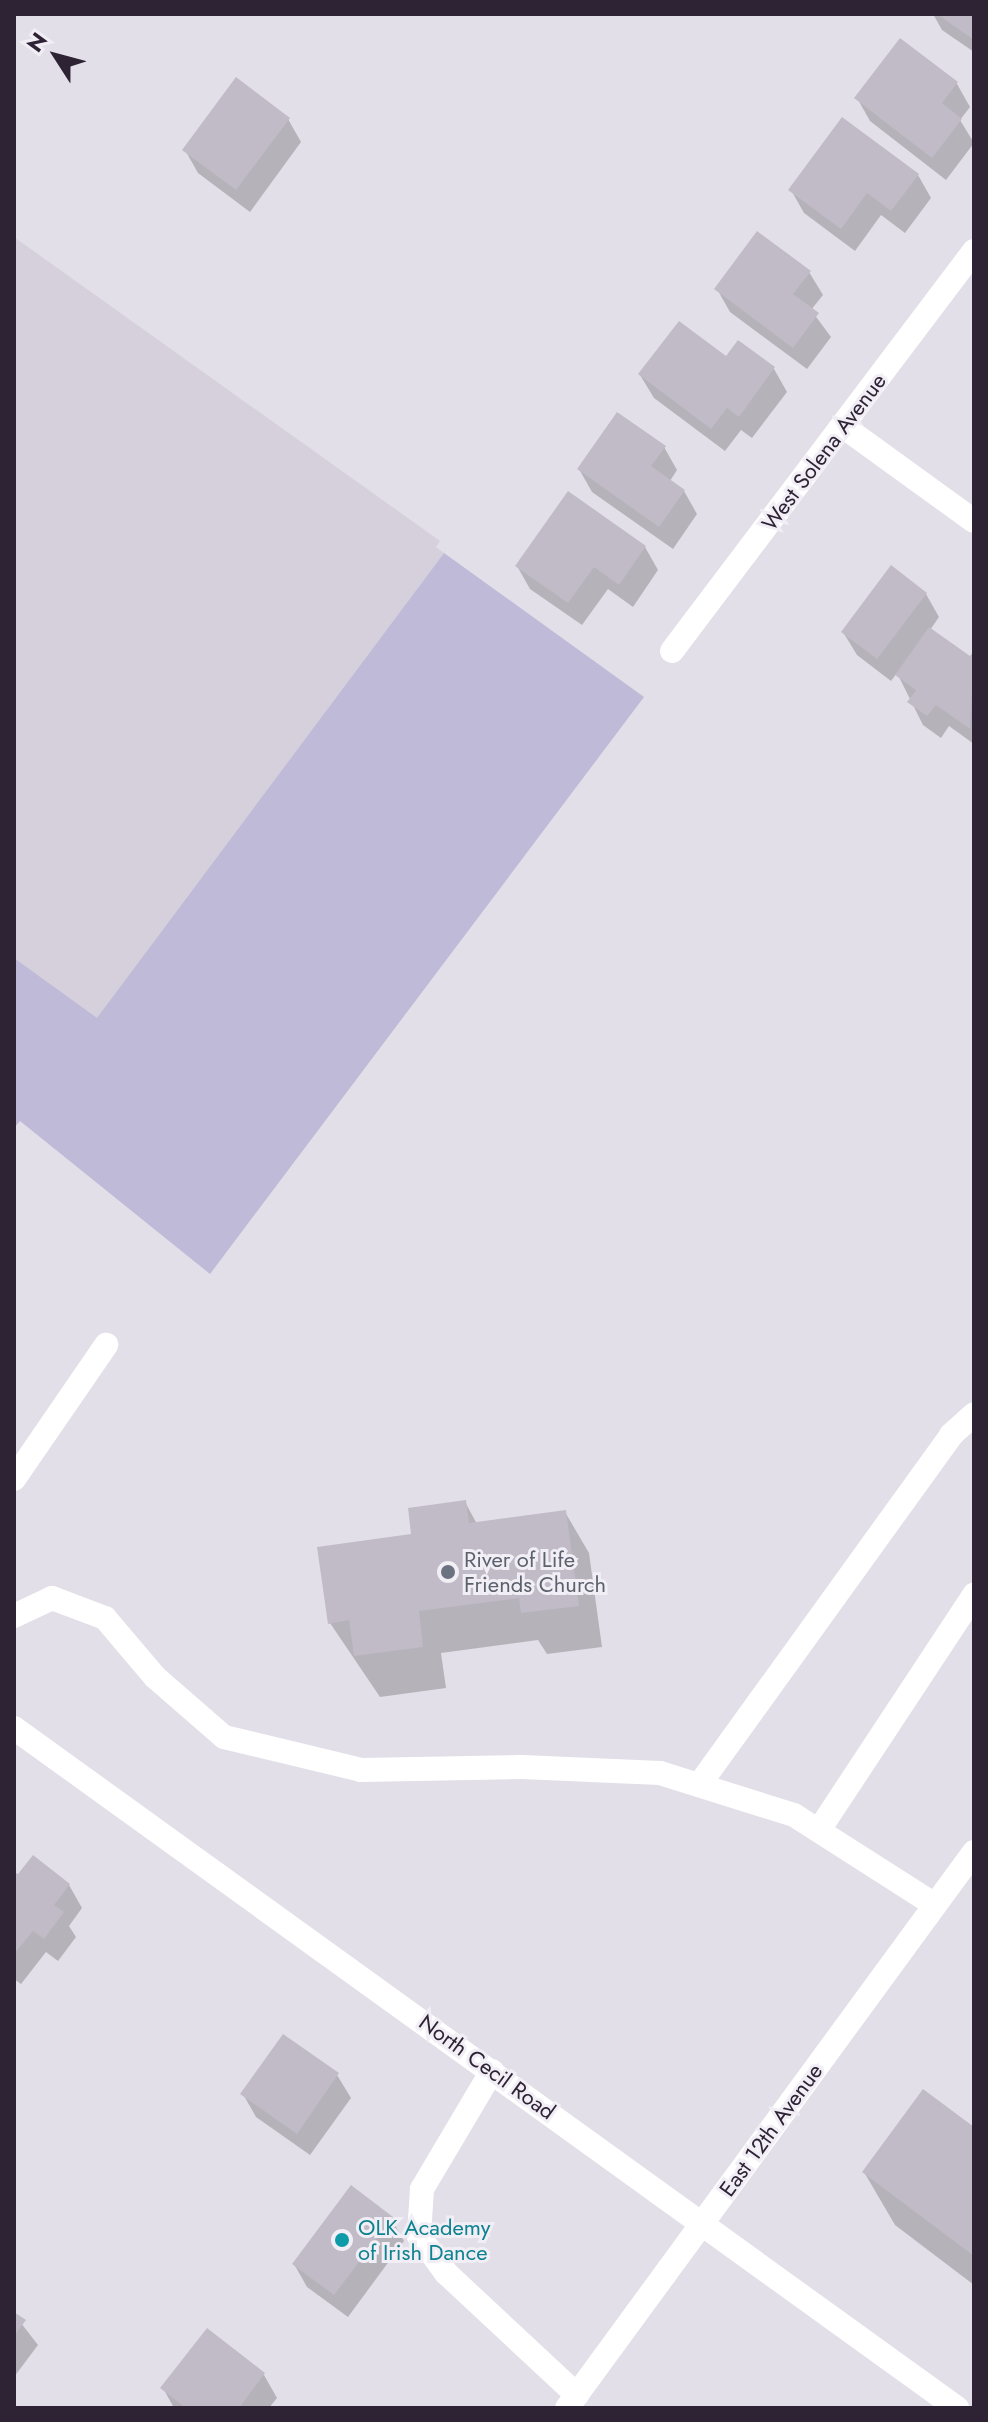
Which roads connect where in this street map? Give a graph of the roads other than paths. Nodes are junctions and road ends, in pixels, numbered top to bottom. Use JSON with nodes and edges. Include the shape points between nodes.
{"nodes":[{"id":1,"x":974,"y":251,"type":"edge"},
{"id":2,"x":844,"y":427,"type":"junction"},
{"id":3,"x":974,"y":521,"type":"edge"},
{"id":4,"x":672,"y":651,"type":"dead end"},
{"id":5,"x":106,"y":1345,"type":"dead end"},
{"id":6,"x":974,"y":1414,"type":"edge"},
{"id":7,"x":14,"y":1479,"type":"edge"},
{"id":8,"x":974,"y":1595,"type":"edge"},
{"id":9,"x":14,"y":1616,"type":"edge"},
{"id":10,"x":14,"y":1728,"type":"edge"},
{"id":11,"x":699,"y":1785,"type":"junction"},
{"id":12,"x":819,"y":1830,"type":"junction"},
{"id":13,"x":974,"y":1852,"type":"edge"},
{"id":14,"x":935,"y":1905,"type":"junction"},
{"id":15,"x":492,"y":2071,"type":"junction"},
{"id":16,"x":704,"y":2223,"type":"junction"},
{"id":17,"x":572,"y":2402,"type":"edge"},
{"id":18,"x":957,"y":2408,"type":"edge"}],
"edges":[{"from":1,"to":2,"type":"street","name":"West Solena Avenue"},
{"from":2,"to":3,"type":"street"},
{"from":2,"to":4,"type":"street","name":"West Solena Avenue"},
{"from":5,"to":7,"type":"street"},
{"from":6,"to":11,"type":"street","via":[[951,1435]]},
{"from":8,"to":12,"type":"street"},
{"from":9,"to":11,"type":"street","via":[[52,1598],[105,1618],[155,1677],[224,1737],[361,1770],[522,1767],[660,1773]]},
{"from":10,"to":15,"type":"street","name":"North Cecil Road"},
{"from":11,"to":12,"type":"street","via":[[794,1815]]},
{"from":12,"to":14,"type":"street"},
{"from":13,"to":14,"type":"street","name":"East 12th Avenue"},
{"from":14,"to":16,"type":"street","name":"East 12th Avenue"},
{"from":15,"to":16,"type":"street","name":"North Cecil Road"},
{"from":15,"to":17,"type":"street","via":[[422,2189],[419,2236],[446,2273]]},
{"from":16,"to":17,"type":"street","name":"East 12th Avenue"},
{"from":16,"to":18,"type":"street","name":"North Cecil Road"}]}
